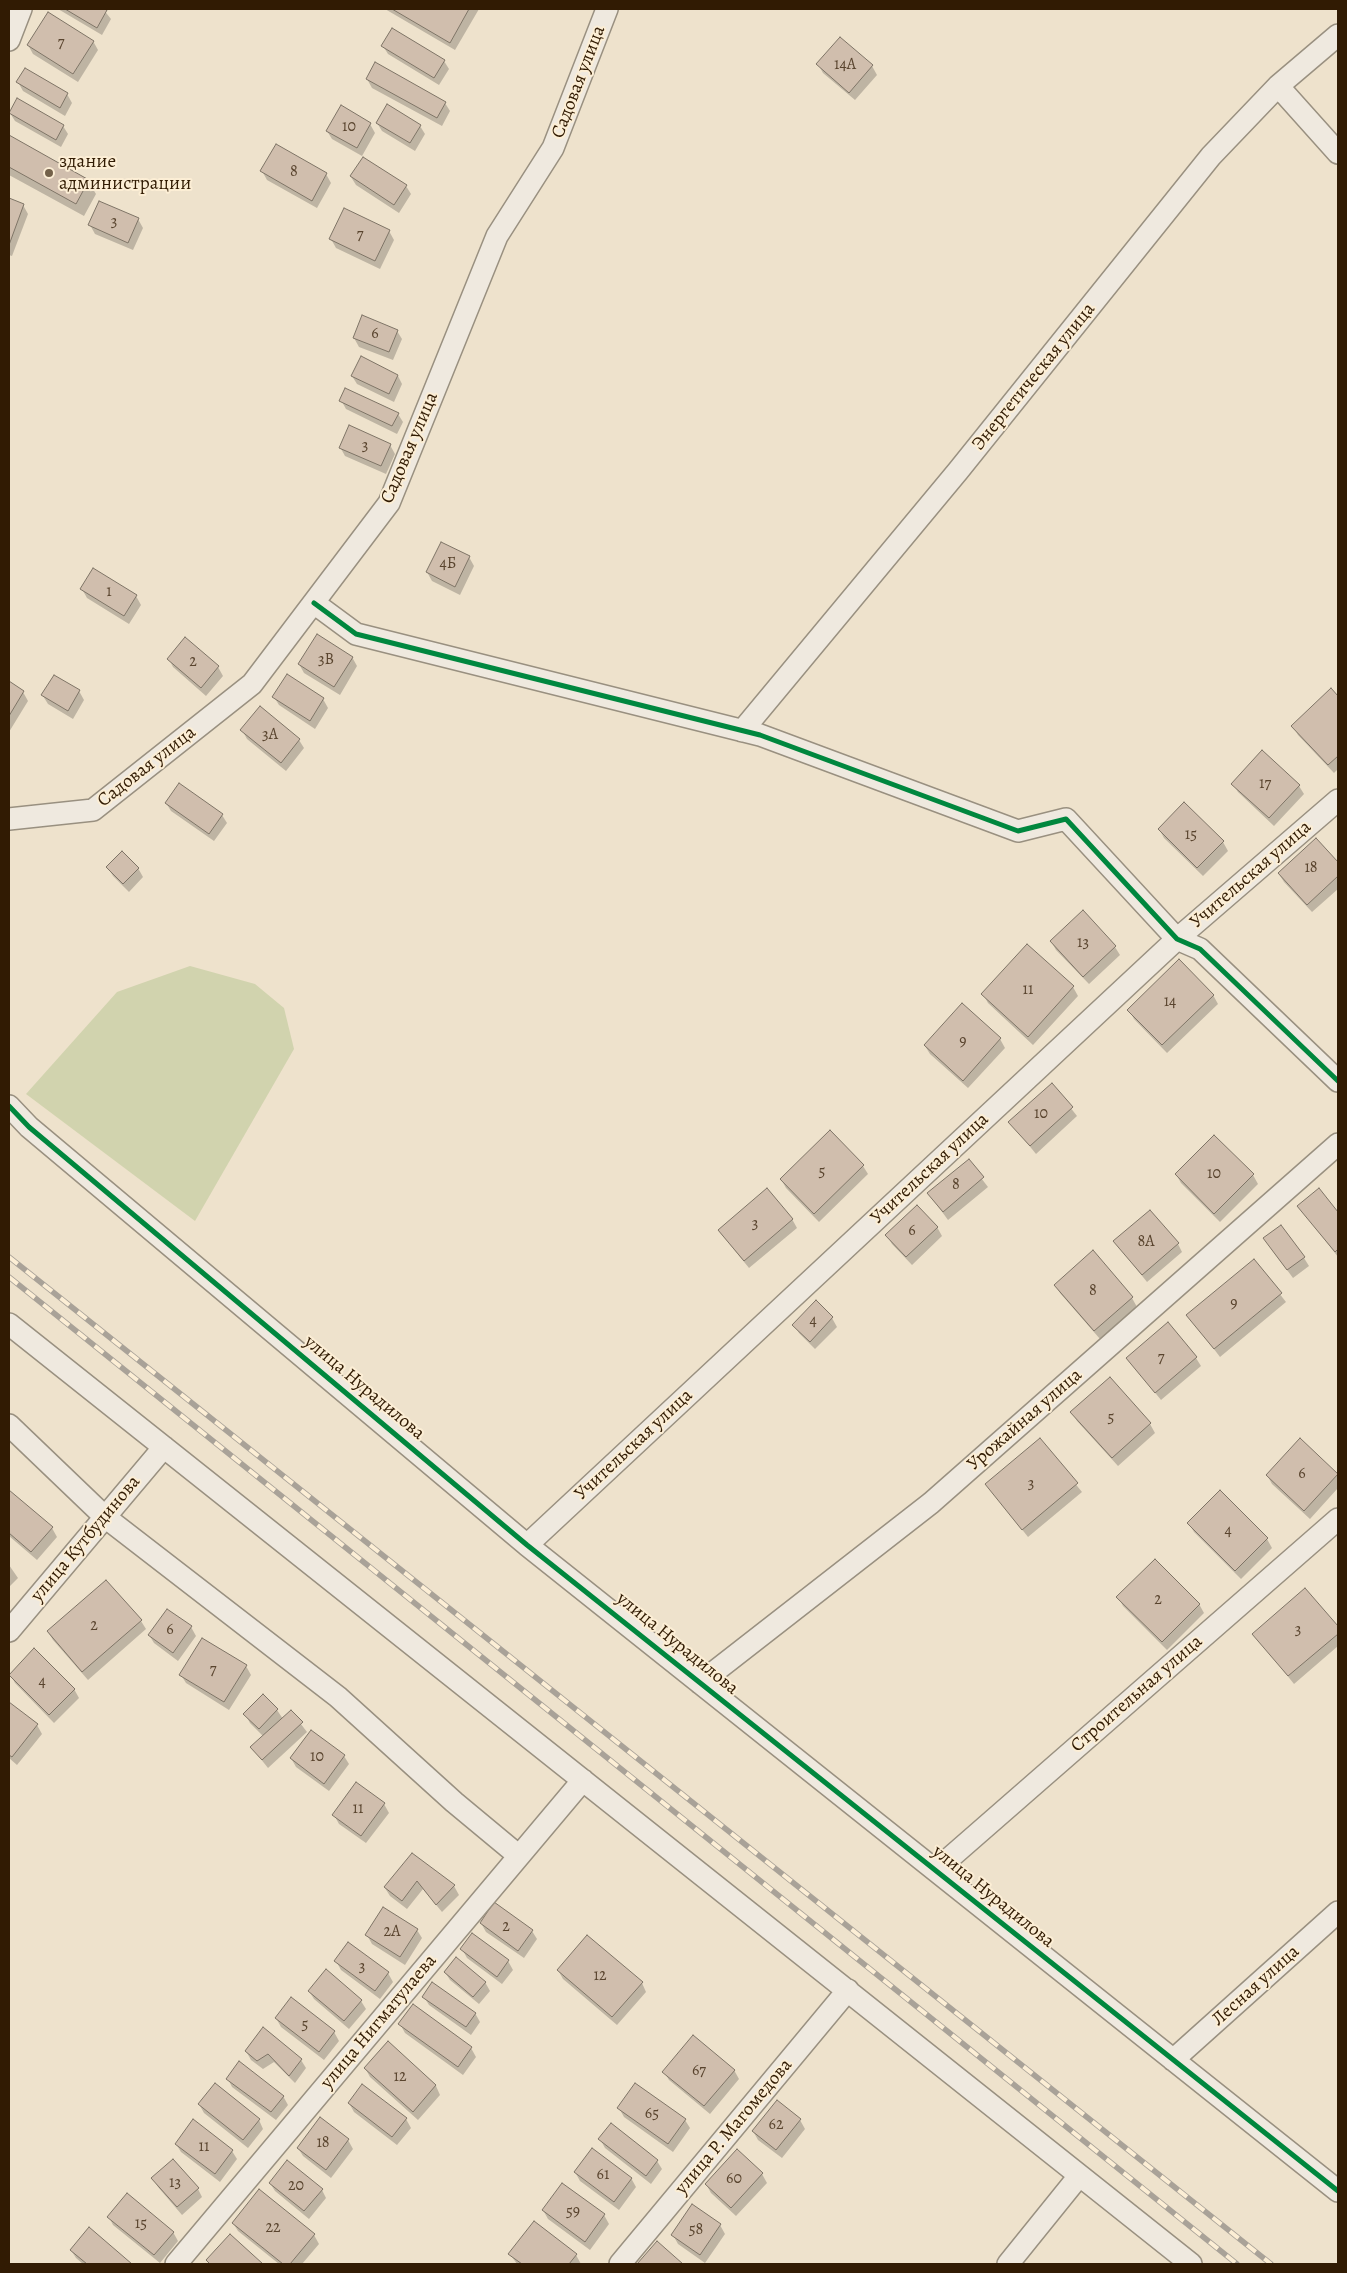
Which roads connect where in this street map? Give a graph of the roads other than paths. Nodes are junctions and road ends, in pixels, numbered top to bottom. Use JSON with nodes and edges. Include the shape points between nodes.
{"nodes":[{"id":1,"x":21,"y":9,"type":"edge"},
{"id":2,"x":607,"y":9,"type":"edge"},
{"id":3,"x":1338,"y":35,"type":"edge"},
{"id":4,"x":9,"y":40,"type":"edge"},
{"id":5,"x":1278,"y":86,"type":"junction"},
{"id":6,"x":1338,"y":153,"type":"edge"},
{"id":7,"x":314,"y":603,"type":"junction"},
{"id":8,"x":742,"y":731,"type":"junction"},
{"id":9,"x":1338,"y":800,"type":"edge"},
{"id":10,"x":9,"y":819,"type":"edge"},
{"id":11,"x":1177,"y":939,"type":"junction"},
{"id":12,"x":1338,"y":1081,"type":"edge"},
{"id":13,"x":9,"y":1106,"type":"edge"},
{"id":14,"x":1338,"y":1144,"type":"edge"},
{"id":15,"x":9,"y":1324,"type":"edge"},
{"id":16,"x":9,"y":1425,"type":"edge"},
{"id":17,"x":164,"y":1447,"type":"junction"},
{"id":18,"x":105,"y":1517,"type":"junction"},
{"id":19,"x":1338,"y":1519,"type":"edge"},
{"id":20,"x":527,"y":1545,"type":"junction"},
{"id":21,"x":9,"y":1631,"type":"edge"},
{"id":22,"x":700,"y":1683,"type":"junction"},
{"id":23,"x":583,"y":1780,"type":"junction"},
{"id":24,"x":519,"y":1856,"type":"junction"},
{"id":25,"x":936,"y":1870,"type":"junction"},
{"id":26,"x":1338,"y":1912,"type":"edge"},
{"id":27,"x":848,"y":1990,"type":"junction"},
{"id":28,"x":1173,"y":2060,"type":"junction"},
{"id":29,"x":1079,"y":2176,"type":"junction"},
{"id":30,"x":1338,"y":2191,"type":"edge"},
{"id":31,"x":176,"y":2264,"type":"edge"},
{"id":32,"x":620,"y":2264,"type":"edge"},
{"id":33,"x":1008,"y":2264,"type":"edge"},
{"id":34,"x":1191,"y":2264,"type":"edge"}],
"edges":[{"from":1,"to":4,"type":"street"},
{"from":2,"to":7,"type":"street","name":"Садовая улица","via":[[553,148],[497,236],[389,503]]},
{"from":3,"to":5,"type":"street","name":"Энергетическая улица"},
{"from":5,"to":6,"type":"street"},
{"from":5,"to":8,"type":"street","name":"Энергетическая улица","via":[[1211,156],[958,472]]},
{"from":7,"to":8,"type":"street","via":[[356,634]]},
{"from":7,"to":10,"type":"street","name":"Садовая улица","via":[[252,684],[93,810]]},
{"from":8,"to":11,"type":"street","via":[[1018,831],[1066,819]]},
{"from":9,"to":11,"type":"street","name":"Учительская улица"},
{"from":11,"to":12,"type":"street","via":[[1200,949]]},
{"from":11,"to":20,"type":"street","name":"Учительская улица"},
{"from":13,"to":20,"type":"street","name":"улица Нурадилова","via":[[44,1140]]},
{"from":14,"to":22,"type":"street","name":"Урожайная улица","via":[[930,1503]]},
{"from":15,"to":17,"type":"street"},
{"from":16,"to":18,"type":"street"},
{"from":17,"to":18,"type":"street","name":"улица Кутбудинова"},
{"from":17,"to":23,"type":"street"},
{"from":18,"to":21,"type":"street","name":"улица Кутбудинова"},
{"from":18,"to":24,"type":"street","via":[[338,1697]]},
{"from":19,"to":25,"type":"street","name":"Строительная улица"},
{"from":20,"to":22,"type":"street","name":"улица Нурадилова"},
{"from":22,"to":25,"type":"street","name":"улица Нурадилова"},
{"from":23,"to":24,"type":"street","name":"улица Нигматулаева"},
{"from":23,"to":27,"type":"street"},
{"from":24,"to":31,"type":"street","name":"улица Нигматулаева"},
{"from":25,"to":28,"type":"street","name":"улица Нурадилова"},
{"from":26,"to":28,"type":"street","name":"Лесная улица"},
{"from":27,"to":29,"type":"street"},
{"from":27,"to":32,"type":"street","name":"улица Р. Магомедова"},
{"from":28,"to":30,"type":"street","name":"улица Нурадилова"},
{"from":29,"to":33,"type":"street"},
{"from":29,"to":34,"type":"street"}]}
